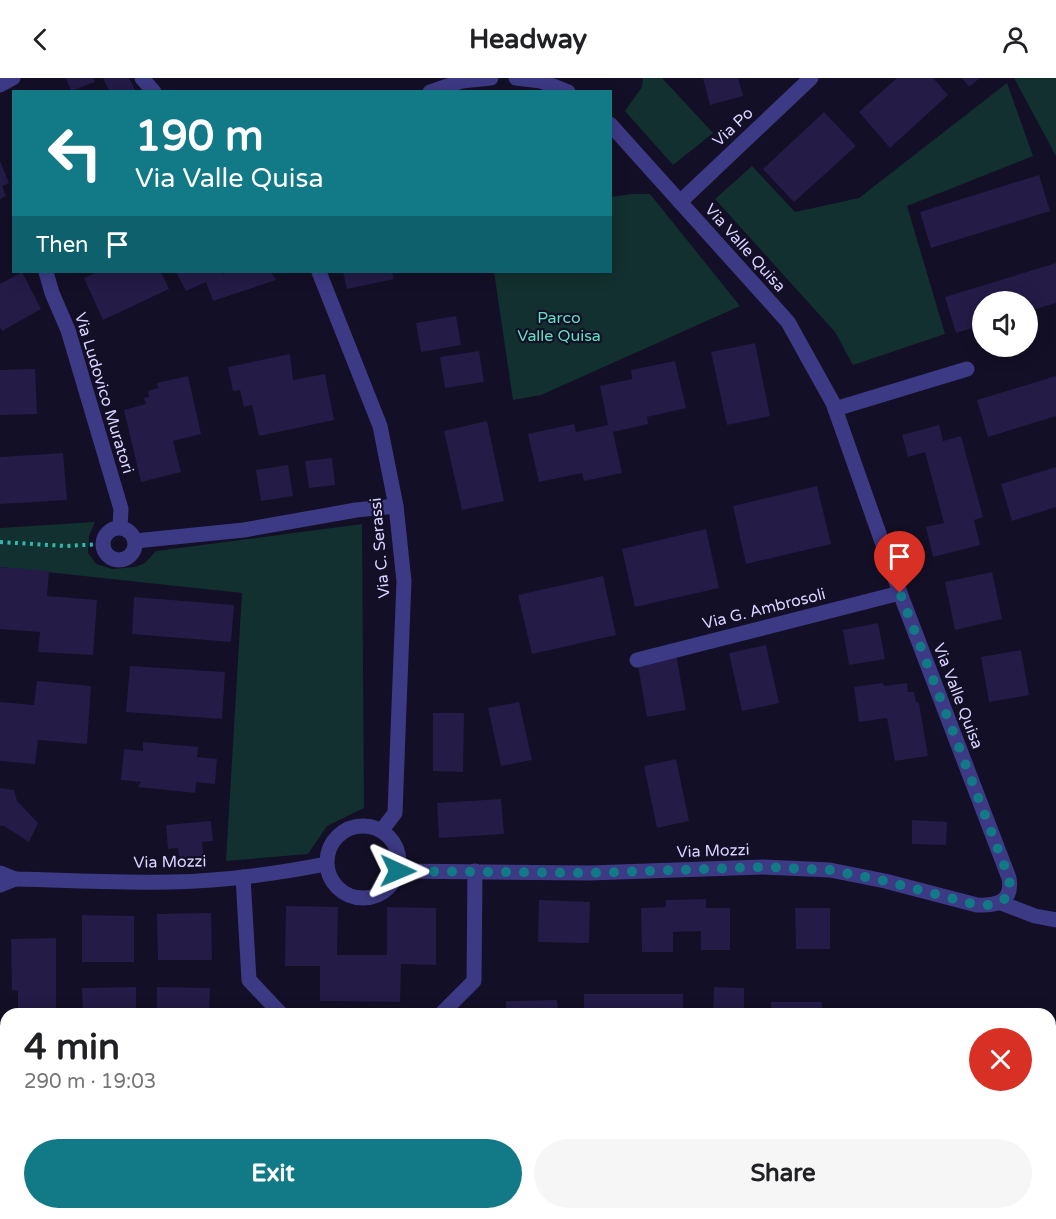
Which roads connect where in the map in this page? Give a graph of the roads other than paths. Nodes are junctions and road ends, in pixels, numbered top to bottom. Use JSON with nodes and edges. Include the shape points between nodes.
{"nodes":[{"id":1,"x":13,"y":78,"type":"edge"},
{"id":2,"x":142,"y":78,"type":"edge"},
{"id":3,"x":491,"y":78,"type":"edge"},
{"id":4,"x":516,"y":78,"type":"edge"},
{"id":5,"x":811,"y":78,"type":"edge"},
{"id":6,"x":0,"y":85,"type":"edge"},
{"id":7,"x":152,"y":90,"type":"edge"},
{"id":8,"x":436,"y":90,"type":"edge"},
{"id":9,"x":563,"y":90,"type":"edge"},
{"id":10,"x":612,"y":126,"type":"edge"},
{"id":11,"x":680,"y":202,"type":"junction"},
{"id":12,"x":45,"y":273,"type":"edge"},
{"id":13,"x":319,"y":273,"type":"edge"},
{"id":14,"x":967,"y":369,"type":"dead end"},
{"id":15,"x":835,"y":409,"type":"junction"},
{"id":16,"x":396,"y":506,"type":"junction"},
{"id":17,"x":120,"y":527,"type":"junction"},
{"id":18,"x":135,"y":541,"type":"junction"},
{"id":19,"x":900,"y":593,"type":"junction"},
{"id":20,"x":637,"y":660,"type":"dead end"},
{"id":21,"x":382,"y":830,"type":"junction"},
{"id":22,"x":326,"y":864,"type":"junction"},
{"id":23,"x":398,"y":871,"type":"junction"},
{"id":24,"x":475,"y":871,"type":"junction"},
{"id":25,"x":0,"y":873,"type":"edge"},
{"id":26,"x":243,"y":878,"type":"junction"},
{"id":27,"x":15,"y":879,"type":"junction"},
{"id":28,"x":0,"y":885,"type":"edge"},
{"id":29,"x":1004,"y":899,"type":"junction"},
{"id":30,"x":1056,"y":920,"type":"edge"},
{"id":31,"x":275,"y":1008,"type":"edge"},
{"id":32,"x":447,"y":1008,"type":"edge"}],
"edges":[{"from":1,"to":6,"type":"street"},
{"from":2,"to":7,"type":"street"},
{"from":3,"to":8,"type":"street","via":[[462,81]]},
{"from":4,"to":9,"type":"street","via":[[541,81]]},
{"from":5,"to":11,"type":"street","name":"Via Po"},
{"from":10,"to":11,"type":"street","name":"Via Valle Quisa"},
{"from":11,"to":15,"type":"street","name":"Via Valle Quisa","via":[[788,322]]},
{"from":12,"to":17,"type":"street","name":"Via Ludovico Muratori","via":[[68,330],[121,509]]},
{"from":13,"to":16,"type":"street","name":"Via C. Serassi","via":[[380,426]]},
{"from":14,"to":15,"type":"street"},
{"from":15,"to":19,"type":"street","name":"Via Valle Quisa"},
{"from":16,"to":18,"type":"street","via":[[244,530]]},
{"from":16,"to":21,"type":"street","name":"Via C. Serassi","via":[[404,581],[399,706],[394,813]]},
{"from":17,"to":18,"type":"street","via":[[132,533]]},
{"from":17,"to":18,"type":"street","via":[[108,532],[103,543],[106,553],[121,560],[132,554]]},
{"from":19,"to":20,"type":"street","name":"Via G. Ambrosoli"},
{"from":19,"to":29,"type":"street","name":"Via Valle Quisa","via":[[1009,878]]},
{"from":21,"to":22,"type":"street","via":[[369,825],[347,828],[328,850]]},
{"from":21,"to":23,"type":"street","via":[[398,853]]},
{"from":22,"to":23,"type":"street","via":[[334,884],[357,898],[380,894],[391,885]]},
{"from":22,"to":26,"type":"street","name":"Via Mozzi"},
{"from":23,"to":24,"type":"street","name":"Via Mozzi"},
{"from":24,"to":29,"type":"street","name":"Via Mozzi","via":[[590,873],[763,867],[830,870],[977,905],[991,906]]},
{"from":24,"to":32,"type":"street","via":[[474,981]]},
{"from":25,"to":27,"type":"street"},
{"from":26,"to":27,"type":"street","name":"Via Mozzi","via":[[171,882]]},
{"from":26,"to":31,"type":"street","via":[[249,980]]},
{"from":27,"to":28,"type":"street"},
{"from":29,"to":30,"type":"street","name":"Via Mozzi","via":[[1035,916]]}]}
